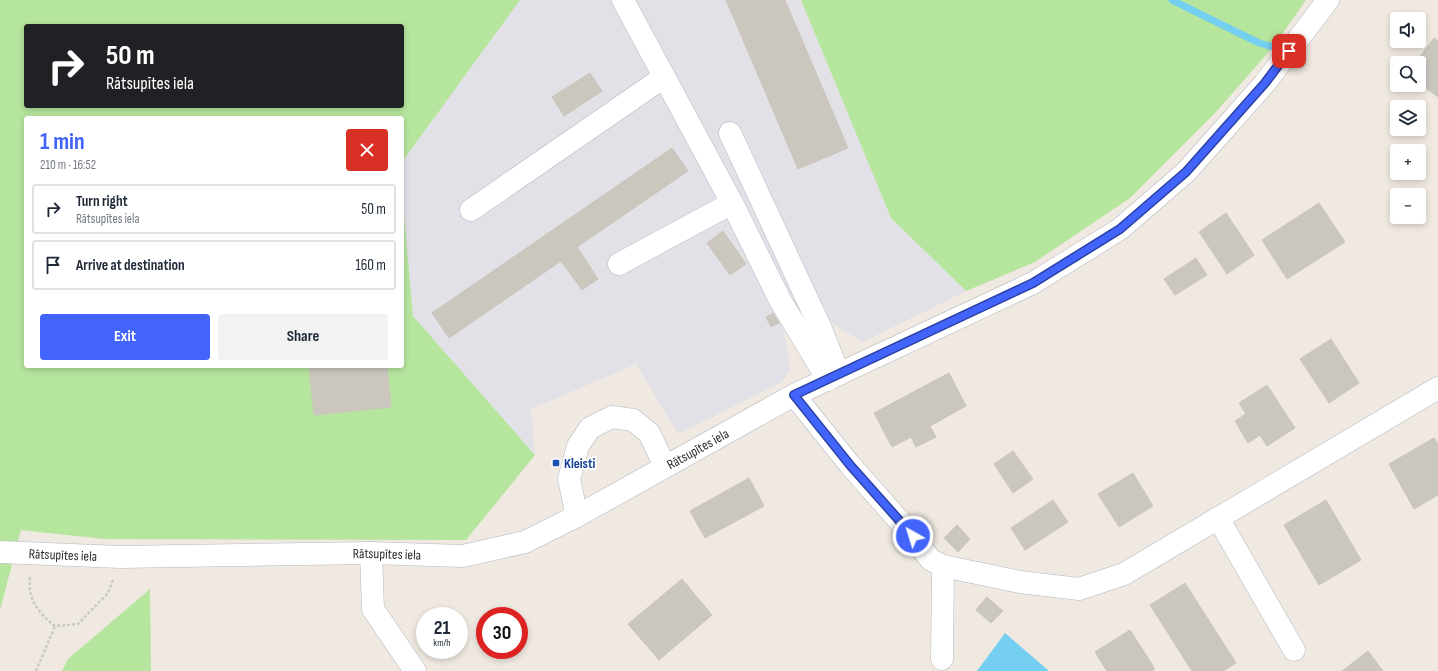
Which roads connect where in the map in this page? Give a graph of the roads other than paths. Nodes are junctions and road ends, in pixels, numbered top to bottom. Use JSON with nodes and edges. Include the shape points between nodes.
{"nodes":[{"id":1,"x":623,"y":0,"type":"edge"},
{"id":2,"x":1328,"y":0,"type":"edge"},
{"id":3,"x":664,"y":77,"type":"junction"},
{"id":4,"x":730,"y":133,"type":"dead end"},
{"id":5,"x":732,"y":202,"type":"junction"},
{"id":6,"x":471,"y":210,"type":"dead end"},
{"id":7,"x":619,"y":264,"type":"dead end"},
{"id":8,"x":833,"y":377,"type":"junction"},
{"id":9,"x":1438,"y":388,"type":"edge"},
{"id":10,"x":794,"y":395,"type":"junction"},
{"id":11,"x":665,"y":466,"type":"junction"},
{"id":12,"x":577,"y":516,"type":"junction"},
{"id":13,"x":1218,"y":518,"type":"junction"},
{"id":14,"x":0,"y":552,"type":"edge"},
{"id":15,"x":371,"y":553,"type":"junction"},
{"id":16,"x":943,"y":566,"type":"junction"},
{"id":17,"x":1294,"y":650,"type":"dead end"},
{"id":18,"x":942,"y":659,"type":"dead end"},
{"id":19,"x":415,"y":671,"type":"edge"}],
"edges":[{"from":1,"to":3,"type":"street"},
{"from":2,"to":8,"type":"street","name":"Rātsupītes iela","via":[[1265,83],[1186,172],[1120,229],[1033,283]]},
{"from":3,"to":5,"type":"street"},
{"from":3,"to":6,"type":"street"},
{"from":4,"to":8,"type":"street","via":[[821,329]]},
{"from":5,"to":7,"type":"street"},
{"from":5,"to":8,"type":"street","via":[[780,300]]},
{"from":8,"to":10,"type":"street","name":"Rātsupītes iela"},
{"from":9,"to":13,"type":"street"},
{"from":10,"to":11,"type":"street","name":"Rātsupītes iela"},
{"from":10,"to":16,"type":"street","via":[[931,560]]},
{"from":11,"to":12,"type":"street","name":"Rātsupītes iela"},
{"from":11,"to":12,"type":"street","via":[[649,433],[633,420],[612,417],[590,428],[578,446],[569,479]]},
{"from":12,"to":15,"type":"street","name":"Rātsupītes iela","via":[[525,542],[463,556]]},
{"from":13,"to":16,"type":"street","via":[[1124,574],[1079,589],[1020,582]]},
{"from":13,"to":17,"type":"street"},
{"from":14,"to":15,"type":"street","name":"Rātsupītes iela","via":[[120,557]]},
{"from":15,"to":19,"type":"street","via":[[373,609]]},
{"from":16,"to":18,"type":"street"}]}
